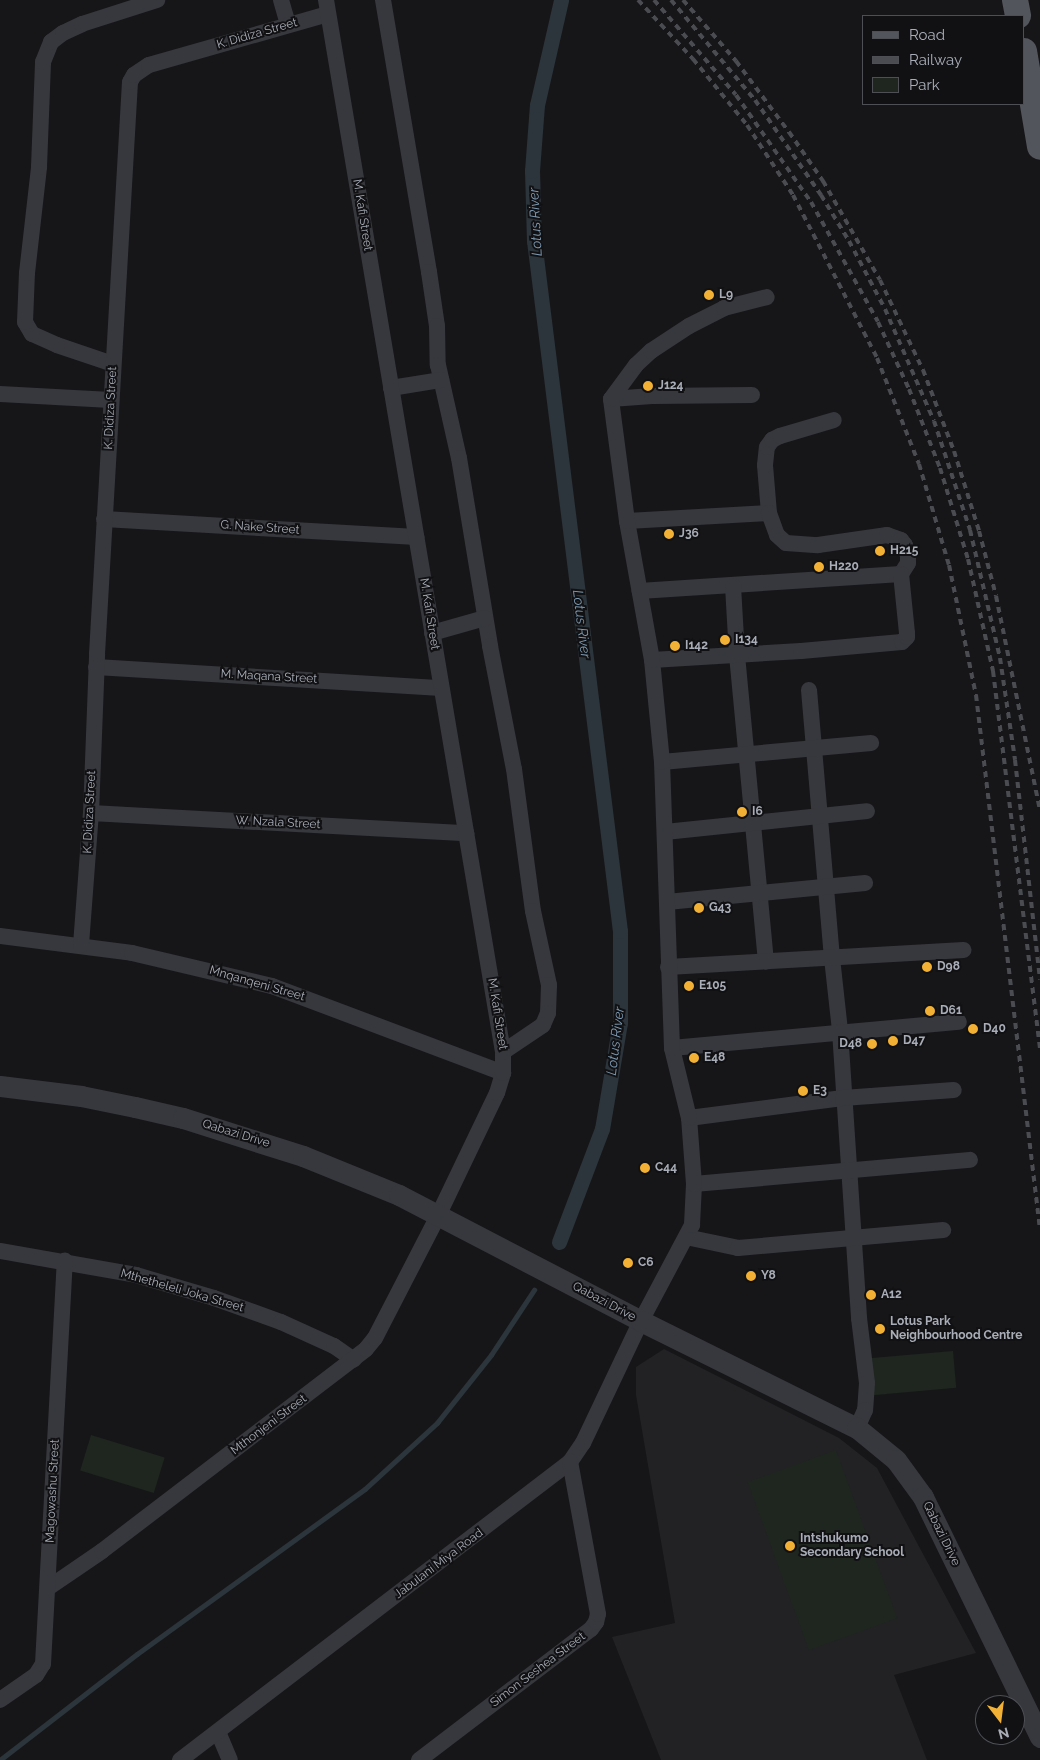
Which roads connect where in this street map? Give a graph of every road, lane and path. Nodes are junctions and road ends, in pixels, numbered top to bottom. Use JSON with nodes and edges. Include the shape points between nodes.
{"nodes":[{"id":1,"x":157,"y":0,"type":"edge"},
{"id":2,"x":281,"y":0,"type":"edge"},
{"id":3,"x":383,"y":0,"type":"edge"},
{"id":4,"x":1015,"y":0,"type":"edge"},
{"id":5,"x":327,"y":7,"type":"edge"},
{"id":6,"x":1018,"y":15,"type":"edge"},
{"id":7,"x":288,"y":25,"type":"junction"},
{"id":8,"x":1025,"y":58,"type":"edge"},
{"id":9,"x":1040,"y":146,"type":"edge"},
{"id":10,"x":767,"y":297,"type":"dead end"},
{"id":11,"x":113,"y":364,"type":"junction"},
{"id":12,"x":441,"y":380,"type":"junction"},
{"id":13,"x":390,"y":388,"type":"junction"},
{"id":14,"x":0,"y":394,"type":"edge"},
{"id":15,"x":752,"y":395,"type":"dead end"},
{"id":16,"x":611,"y":399,"type":"junction"},
{"id":17,"x":111,"y":400,"type":"junction"},
{"id":18,"x":834,"y":420,"type":"dead end"},
{"id":19,"x":769,"y":514,"type":"junction"},
{"id":20,"x":104,"y":519,"type":"junction"},
{"id":21,"x":627,"y":521,"type":"junction"},
{"id":22,"x":416,"y":537,"type":"junction"},
{"id":23,"x":901,"y":574,"type":"junction"},
{"id":24,"x":733,"y":586,"type":"junction"},
{"id":25,"x":640,"y":591,"type":"junction"},
{"id":26,"x":485,"y":618,"type":"junction"},
{"id":27,"x":432,"y":633,"type":"junction"},
{"id":28,"x":737,"y":656,"type":"junction"},
{"id":29,"x":652,"y":660,"type":"junction"},
{"id":30,"x":96,"y":667,"type":"junction"},
{"id":31,"x":441,"y":688,"type":"junction"},
{"id":32,"x":809,"y":690,"type":"dead end"},
{"id":33,"x":871,"y":743,"type":"dead end"},
{"id":34,"x":812,"y":748,"type":"junction"},
{"id":35,"x":746,"y":755,"type":"junction"},
{"id":36,"x":662,"y":762,"type":"junction"},
{"id":37,"x":867,"y":811,"type":"dead end"},
{"id":38,"x":91,"y":814,"type":"junction"},
{"id":39,"x":820,"y":817,"type":"junction"},
{"id":40,"x":754,"y":823,"type":"junction"},
{"id":41,"x":665,"y":832,"type":"junction"},
{"id":42,"x":466,"y":833,"type":"junction"},
{"id":43,"x":866,"y":883,"type":"dead end"},
{"id":44,"x":827,"y":886,"type":"junction"},
{"id":45,"x":760,"y":893,"type":"junction"},
{"id":46,"x":667,"y":902,"type":"junction"},
{"id":47,"x":0,"y":936,"type":"edge"},
{"id":48,"x":82,"y":945,"type":"junction"},
{"id":49,"x":964,"y":950,"type":"dead end"},
{"id":50,"x":832,"y":958,"type":"junction"},
{"id":51,"x":766,"y":962,"type":"junction"},
{"id":52,"x":668,"y":967,"type":"junction"},
{"id":53,"x":959,"y":1022,"type":"dead end"},
{"id":54,"x":840,"y":1031,"type":"junction"},
{"id":55,"x":672,"y":1048,"type":"junction"},
{"id":56,"x":503,"y":1052,"type":"junction"},
{"id":57,"x":503,"y":1073,"type":"junction"},
{"id":58,"x":0,"y":1086,"type":"edge"},
{"id":59,"x":954,"y":1090,"type":"dead end"},
{"id":60,"x":843,"y":1098,"type":"junction"},
{"id":61,"x":689,"y":1118,"type":"junction"},
{"id":62,"x":970,"y":1160,"type":"dead end"},
{"id":63,"x":850,"y":1170,"type":"junction"},
{"id":64,"x":694,"y":1184,"type":"junction"},
{"id":65,"x":438,"y":1216,"type":"junction"},
{"id":66,"x":944,"y":1230,"type":"dead end"},
{"id":67,"x":686,"y":1237,"type":"junction"},
{"id":68,"x":855,"y":1238,"type":"junction"},
{"id":69,"x":0,"y":1251,"type":"edge"},
{"id":70,"x":65,"y":1261,"type":"junction"},
{"id":71,"x":641,"y":1321,"type":"junction"},
{"id":72,"x":354,"y":1360,"type":"junction"},
{"id":73,"x":857,"y":1428,"type":"junction"},
{"id":74,"x":570,"y":1462,"type":"junction"},
{"id":75,"x":48,"y":1588,"type":"junction"},
{"id":76,"x":0,"y":1700,"type":"edge"},
{"id":77,"x":218,"y":1732,"type":"junction"},
{"id":78,"x":1040,"y":1737,"type":"edge"},
{"id":79,"x":180,"y":1760,"type":"edge"},
{"id":80,"x":230,"y":1760,"type":"edge"},
{"id":81,"x":420,"y":1760,"type":"edge"}],
"edges":[{"from":1,"to":11,"type":"street","via":[[63,33],[51,42],[43,62],[39,168],[25,322],[32,334]]},
{"from":2,"to":7,"type":"street"},
{"from":3,"to":12,"type":"street","via":[[429,272]]},
{"from":4,"to":6,"type":"main road"},
{"from":5,"to":7,"type":"street","name":"K. Didiza Street"},
{"from":5,"to":13,"type":"street","name":"M. Kafi Street"},
{"from":7,"to":11,"type":"street","name":"K. Didiza Street","via":[[149,65],[134,75],[130,82]]},
{"from":8,"to":9,"type":"main road"},
{"from":10,"to":16,"type":"street","via":[[724,308],[689,326],[636,365]]},
{"from":11,"to":17,"type":"street","name":"K. Didiza Street"},
{"from":12,"to":13,"type":"street"},
{"from":12,"to":26,"type":"street","via":[[459,458]]},
{"from":13,"to":22,"type":"street","name":"M. Kafi Street"},
{"from":14,"to":17,"type":"street"},
{"from":15,"to":16,"type":"street"},
{"from":16,"to":21,"type":"street","name":"Jabulani Miya Road"},
{"from":17,"to":20,"type":"street","name":"K. Didiza Street"},
{"from":18,"to":19,"type":"street","via":[[780,436],[767,447]]},
{"from":19,"to":21,"type":"street"},
{"from":19,"to":23,"type":"street","via":[[781,540],[793,545],[895,536],[906,545],[908,556],[908,563]]},
{"from":20,"to":22,"type":"street","name":"G. Nake Street"},
{"from":20,"to":30,"type":"street","name":"K. Didiza Street"},
{"from":21,"to":25,"type":"street","name":"Jabulani Miya Road"},
{"from":22,"to":27,"type":"street","name":"M. Kafi Street"},
{"from":23,"to":24,"type":"street"},
{"from":23,"to":28,"type":"street","via":[[905,640]]},
{"from":24,"to":25,"type":"street"},
{"from":24,"to":28,"type":"street"},
{"from":25,"to":29,"type":"street","name":"Jabulani Miya Road"},
{"from":26,"to":27,"type":"street"},
{"from":26,"to":56,"type":"street","via":[[513,761],[533,912],[549,985],[548,1013],[543,1025]]},
{"from":27,"to":31,"type":"street","name":"M. Kafi Street"},
{"from":28,"to":29,"type":"street"},
{"from":28,"to":35,"type":"street"},
{"from":29,"to":36,"type":"street","name":"Jabulani Miya Road"},
{"from":30,"to":31,"type":"street","name":"M. Maqana Street"},
{"from":30,"to":38,"type":"street","name":"K. Didiza Street"},
{"from":31,"to":42,"type":"street","name":"M. Kafi Street"},
{"from":32,"to":34,"type":"street"},
{"from":33,"to":34,"type":"street"},
{"from":34,"to":35,"type":"street"},
{"from":34,"to":39,"type":"street"},
{"from":35,"to":36,"type":"street"},
{"from":35,"to":40,"type":"street"},
{"from":36,"to":41,"type":"street","name":"Jabulani Miya Road"},
{"from":37,"to":39,"type":"street"},
{"from":38,"to":42,"type":"street","name":"W. Nzala Street"},
{"from":38,"to":48,"type":"street","name":"K. Didiza Street"},
{"from":39,"to":40,"type":"street"},
{"from":39,"to":44,"type":"street"},
{"from":40,"to":41,"type":"street"},
{"from":40,"to":45,"type":"street"},
{"from":41,"to":46,"type":"street","name":"Jabulani Miya Road"},
{"from":42,"to":56,"type":"street","name":"M. Kafi Street"},
{"from":43,"to":44,"type":"street"},
{"from":44,"to":45,"type":"street"},
{"from":44,"to":50,"type":"street"},
{"from":45,"to":46,"type":"street"},
{"from":45,"to":51,"type":"street"},
{"from":46,"to":52,"type":"street","name":"Jabulani Miya Road"},
{"from":47,"to":48,"type":"street","name":"Mnqanqeni Street"},
{"from":48,"to":57,"type":"street","name":"Mnqanqeni Street","via":[[132,952],[272,986]]},
{"from":49,"to":50,"type":"street"},
{"from":50,"to":51,"type":"street"},
{"from":50,"to":54,"type":"street"},
{"from":51,"to":52,"type":"street"},
{"from":52,"to":55,"type":"street","name":"Jabulani Miya Road"},
{"from":53,"to":54,"type":"street"},
{"from":54,"to":55,"type":"street"},
{"from":54,"to":60,"type":"street"},
{"from":55,"to":61,"type":"street","name":"Jabulani Miya Road"},
{"from":56,"to":57,"type":"street","name":"M. Kafi Street"},
{"from":57,"to":65,"type":"street","name":"M. Kafi Street","via":[[497,1093]]},
{"from":58,"to":65,"type":"street","name":"Qabazi Drive","via":[[81,1096],[241,1135],[399,1195]]},
{"from":59,"to":60,"type":"street"},
{"from":60,"to":61,"type":"street"},
{"from":60,"to":63,"type":"street"},
{"from":61,"to":64,"type":"street","name":"Jabulani Miya Road"},
{"from":62,"to":63,"type":"street"},
{"from":63,"to":64,"type":"street"},
{"from":63,"to":68,"type":"street"},
{"from":64,"to":67,"type":"street","name":"Jabulani Miya Road","via":[[694,1218]]},
{"from":65,"to":71,"type":"street","name":"Qabazi Drive"},
{"from":65,"to":72,"type":"street","name":"Mthonjeni Street","via":[[375,1338]]},
{"from":66,"to":68,"type":"street"},
{"from":67,"to":68,"type":"street","via":[[738,1248]]},
{"from":67,"to":71,"type":"street","name":"Jabulani Miya Road"},
{"from":68,"to":73,"type":"street","via":[[868,1398]]},
{"from":69,"to":70,"type":"street","name":"Mthetheleli Joka Street"},
{"from":70,"to":72,"type":"street","name":"Mthetheleli Joka Street","via":[[136,1275],[214,1298],[281,1322],[325,1342]]},
{"from":70,"to":75,"type":"street","name":"Magowashu Street"},
{"from":71,"to":73,"type":"street","name":"Qabazi Drive"},
{"from":71,"to":74,"type":"street","name":"Jabulani Miya Road","via":[[587,1434]]},
{"from":72,"to":75,"type":"street","name":"Mthonjeni Street","via":[[88,1562]]},
{"from":73,"to":78,"type":"street","name":"Qabazi Drive","via":[[896,1460],[923,1497]]},
{"from":74,"to":77,"type":"street","name":"Jabulani Miya Road"},
{"from":74,"to":81,"type":"street","name":"Simon Seshea Street","via":[[598,1614],[596,1622]]},
{"from":75,"to":76,"type":"street","name":"Magowashu Street","via":[[43,1664],[40,1671]]},
{"from":77,"to":79,"type":"street","name":"Jabulani Miya Road"},
{"from":77,"to":80,"type":"street"}]}
